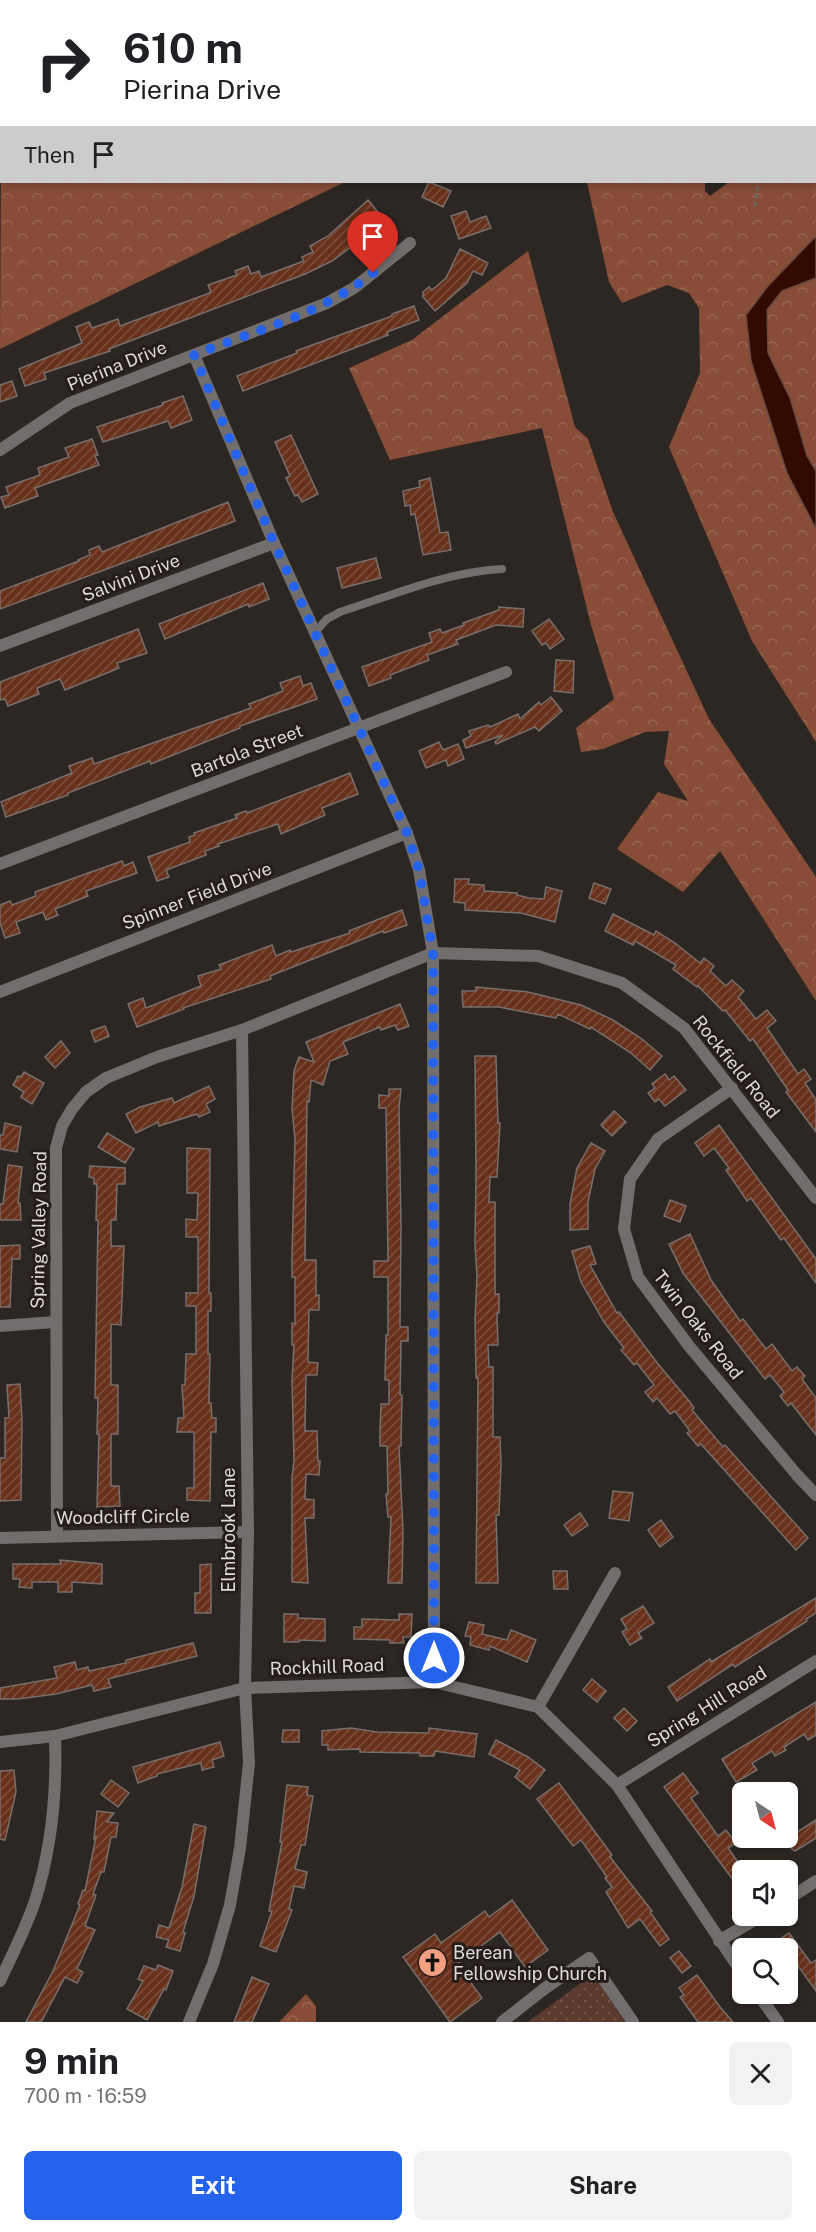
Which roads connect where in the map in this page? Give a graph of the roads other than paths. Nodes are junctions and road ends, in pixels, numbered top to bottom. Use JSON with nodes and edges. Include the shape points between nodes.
{"nodes":[{"id":1,"x":410,"y":243,"type":"dead end"},
{"id":2,"x":194,"y":355,"type":"junction"},
{"id":3,"x":0,"y":450,"type":"edge"},
{"id":4,"x":274,"y":543,"type":"junction"},
{"id":5,"x":502,"y":569,"type":"dead end"},
{"id":6,"x":315,"y":632,"type":"junction"},
{"id":7,"x":0,"y":646,"type":"edge"},
{"id":8,"x":506,"y":672,"type":"dead end"},
{"id":9,"x":359,"y":728,"type":"junction"},
{"id":10,"x":407,"y":833,"type":"junction"},
{"id":11,"x":0,"y":864,"type":"edge"},
{"id":12,"x":433,"y":953,"type":"junction"},
{"id":13,"x":0,"y":992,"type":"edge"},
{"id":14,"x":242,"y":1030,"type":"junction"},
{"id":15,"x":732,"y":1088,"type":"junction"},
{"id":16,"x":816,"y":1198,"type":"edge"},
{"id":17,"x":55,"y":1322,"type":"junction"},
{"id":18,"x":0,"y":1326,"type":"edge"},
{"id":19,"x":816,"y":1495,"type":"edge"},
{"id":20,"x":248,"y":1532,"type":"junction"},
{"id":21,"x":57,"y":1536,"type":"junction"},
{"id":22,"x":0,"y":1538,"type":"edge"},
{"id":23,"x":615,"y":1573,"type":"dead end"},
{"id":24,"x":816,"y":1660,"type":"edge"},
{"id":25,"x":434,"y":1682,"type":"junction"},
{"id":26,"x":246,"y":1688,"type":"junction"},
{"id":27,"x":538,"y":1707,"type":"junction"},
{"id":28,"x":55,"y":1736,"type":"junction"},
{"id":29,"x":0,"y":1742,"type":"edge"},
{"id":30,"x":617,"y":1785,"type":"junction"},
{"id":31,"x":816,"y":1881,"type":"edge"},
{"id":32,"x":798,"y":1893,"type":"edge"},
{"id":33,"x":744,"y":1926,"type":"edge"},
{"id":34,"x":719,"y":1941,"type":"junction"},
{"id":35,"x":732,"y":1959,"type":"edge"},
{"id":36,"x":0,"y":1981,"type":"edge"},
{"id":37,"x":765,"y":2004,"type":"edge"},
{"id":38,"x":189,"y":2022,"type":"edge"},
{"id":39,"x":502,"y":2022,"type":"edge"},
{"id":40,"x":633,"y":2022,"type":"edge"},
{"id":41,"x":778,"y":2022,"type":"edge"}],
"edges":[{"from":1,"to":2,"type":"street","name":"Pierina Drive","via":[[354,288],[327,303]]},
{"from":2,"to":3,"type":"street","name":"Pierina Drive","via":[[70,403]]},
{"from":2,"to":4,"type":"street"},
{"from":4,"to":6,"type":"street"},
{"from":4,"to":7,"type":"street","name":"Salvini Drive"},
{"from":5,"to":6,"type":"lane","via":[[453,575],[340,612]]},
{"from":6,"to":9,"type":"street"},
{"from":8,"to":9,"type":"street","name":"Bartola Street"},
{"from":9,"to":10,"type":"street"},
{"from":9,"to":11,"type":"street","name":"Bartola Street"},
{"from":10,"to":12,"type":"street","via":[[419,870]]},
{"from":10,"to":13,"type":"street","name":"Spinner Field Drive"},
{"from":12,"to":14,"type":"street","name":"Spring Valley Road"},
{"from":12,"to":15,"type":"street","name":"Rockfield Road","via":[[538,956],[622,983],[684,1028]]},
{"from":12,"to":25,"type":"street"},
{"from":14,"to":17,"type":"street","name":"Spring Valley Road","via":[[106,1078],[86,1092],[72,1109],[56,1148]]},
{"from":14,"to":20,"type":"street","name":"Elmbrook Lane"},
{"from":15,"to":16,"type":"street","name":"Rockfield Road"},
{"from":15,"to":19,"type":"street","name":"Twin Oaks Road","via":[[658,1139],[630,1179],[624,1229],[638,1277],[689,1346]]},
{"from":17,"to":18,"type":"street"},
{"from":17,"to":21,"type":"street","name":"Spring Valley Road"},
{"from":20,"to":21,"type":"street","name":"Woodcliff Circle"},
{"from":20,"to":26,"type":"street","name":"Elmbrook Lane"},
{"from":21,"to":22,"type":"street","name":"Woodcliff Circle"},
{"from":23,"to":27,"type":"street"},
{"from":24,"to":30,"type":"street","name":"Spring Hill Road"},
{"from":25,"to":26,"type":"street","name":"Rockhill Road"},
{"from":25,"to":27,"type":"street","name":"Rockhill Road"},
{"from":26,"to":28,"type":"street","name":"Rockhill Road"},
{"from":26,"to":38,"type":"street","name":"Elmbrook Lane","via":[[249,1763],[240,1848],[230,1905],[213,1964]]},
{"from":27,"to":30,"type":"street"},
{"from":28,"to":29,"type":"street","name":"Rockhill Road"},
{"from":28,"to":36,"type":"street","via":[[56,1778],[50,1835],[35,1900]]},
{"from":30,"to":34,"type":"street"},
{"from":31,"to":32,"type":"street"},
{"from":33,"to":34,"type":"street"},
{"from":34,"to":35,"type":"street"},
{"from":37,"to":41,"type":"street"},
{"from":39,"to":40,"type":"street","via":[[589,1958]]}]}
